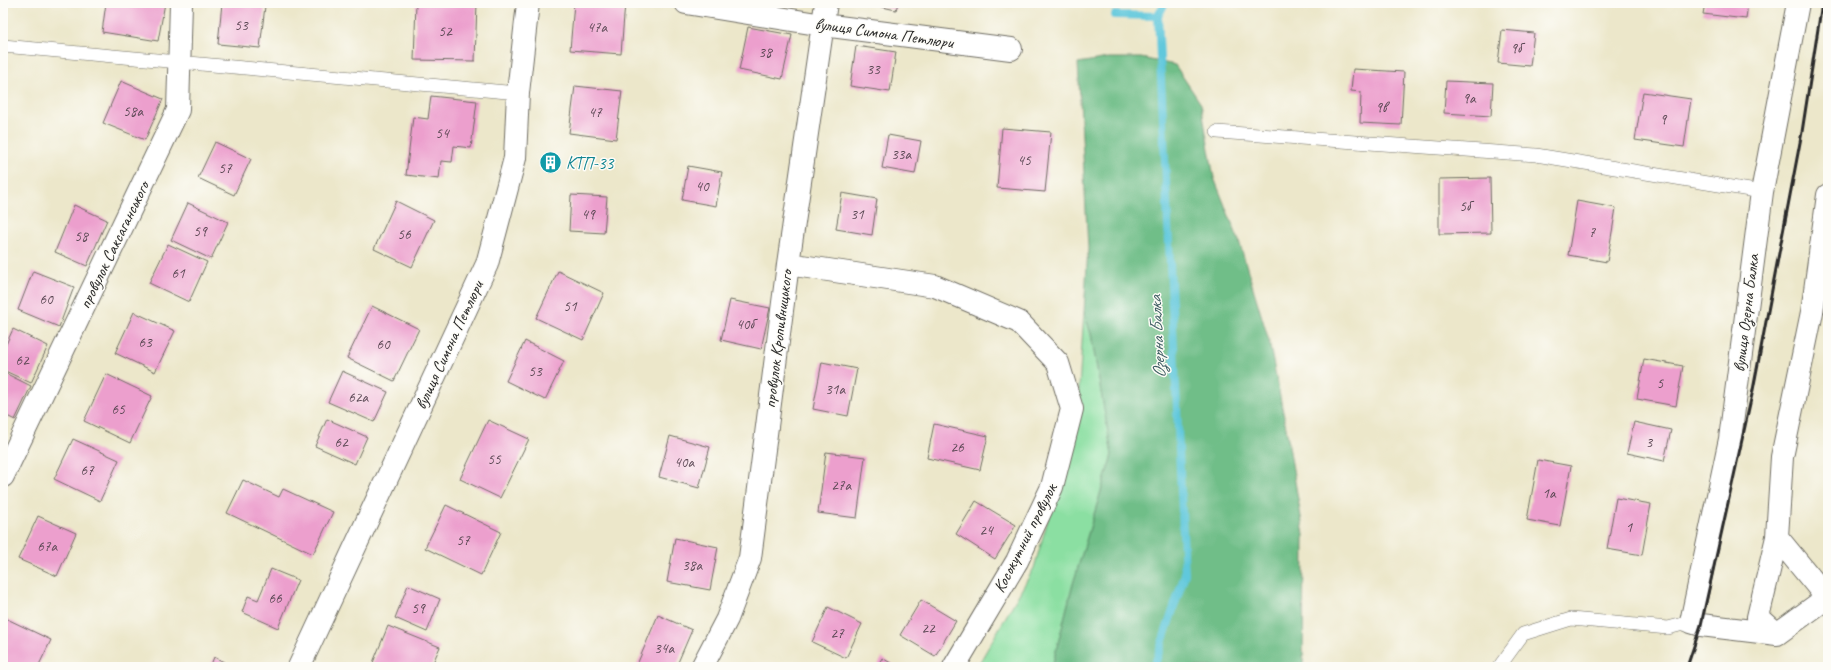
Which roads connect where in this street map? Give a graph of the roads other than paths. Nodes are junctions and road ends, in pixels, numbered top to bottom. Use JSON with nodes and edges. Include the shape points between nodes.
{"nodes":[{"id":1,"x":181,"y":3,"type":"edge"},
{"id":2,"x":528,"y":3,"type":"edge"},
{"id":3,"x":686,"y":3,"type":"edge"},
{"id":4,"x":826,"y":3,"type":"edge"},
{"id":5,"x":1798,"y":3,"type":"edge"},
{"id":6,"x":823,"y":25,"type":"junction"},
{"id":7,"x":3,"y":46,"type":"edge"},
{"id":8,"x":1010,"y":50,"type":"dead end"},
{"id":9,"x":180,"y":63,"type":"junction"},
{"id":10,"x":518,"y":93,"type":"junction"},
{"id":11,"x":1217,"y":132,"type":"dead end"},
{"id":12,"x":1762,"y":192,"type":"junction"},
{"id":13,"x":1828,"y":195,"type":"edge"},
{"id":14,"x":788,"y":264,"type":"junction"},
{"id":15,"x":3,"y":476,"type":"edge"},
{"id":16,"x":1777,"y":537,"type":"junction"},
{"id":17,"x":1828,"y":598,"type":"edge"},
{"id":18,"x":1691,"y":622,"type":"junction"},
{"id":19,"x":1778,"y":634,"type":"junction"},
{"id":20,"x":299,"y":667,"type":"edge"},
{"id":21,"x":702,"y":667,"type":"edge"},
{"id":22,"x":954,"y":667,"type":"edge"},
{"id":23,"x":1499,"y":667,"type":"edge"}],
"edges":[{"from":1,"to":9,"type":"street","name":"провулок Саксаганського"},
{"from":2,"to":10,"type":"street","name":"вулиця Симона Петлюри"},
{"from":3,"to":6,"type":"street","name":"вулиця Симона Петлюри"},
{"from":4,"to":6,"type":"street","name":"провулок Кропивницького"},
{"from":5,"to":12,"type":"street","name":"вулиця Озерна Балка"},
{"from":6,"to":8,"type":"street","name":"вулиця Симона Петлюри"},
{"from":6,"to":14,"type":"street","name":"провулок Кропивницького"},
{"from":7,"to":9,"type":"lane"},
{"from":9,"to":10,"type":"lane"},
{"from":9,"to":15,"type":"street","name":"провулок Саксаганського","via":[[178,110]]},
{"from":10,"to":20,"type":"street","name":"вулиця Симона Петлюри","via":[[515,158],[487,264]]},
{"from":11,"to":12,"type":"lane","via":[[1536,155]]},
{"from":12,"to":18,"type":"street","name":"вулиця Озерна Балка","via":[[1730,439]]},
{"from":13,"to":16,"type":"street","via":[[1812,312],[1782,457]]},
{"from":14,"to":21,"type":"street","name":"провулок Кропивницького","via":[[750,558],[727,619]]},
{"from":14,"to":22,"type":"street","name":"Косокутний провулок","via":[[935,286],[1019,322],[1058,363],[1072,409],[1052,488],[1016,561]]},
{"from":16,"to":17,"type":"street"},
{"from":16,"to":19,"type":"street","via":[[1758,617]]},
{"from":17,"to":19,"type":"street"},
{"from":18,"to":19,"type":"street"},
{"from":18,"to":23,"type":"lane","via":[[1668,628],[1571,619],[1523,634]]}]}
